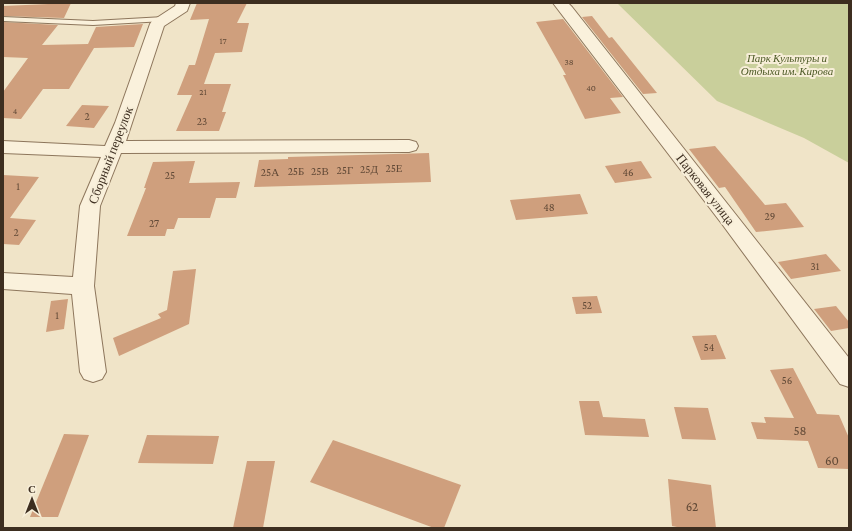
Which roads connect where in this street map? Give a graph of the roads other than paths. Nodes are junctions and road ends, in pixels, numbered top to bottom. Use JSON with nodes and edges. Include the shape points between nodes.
{"nodes":[{"id":1,"x":183,"y":3,"type":"edge"},
{"id":2,"x":560,"y":3,"type":"edge"},
{"id":3,"x":3,"y":19,"type":"edge"},
{"id":4,"x":164,"y":19,"type":"junction"},
{"id":5,"x":3,"y":146,"type":"edge"},
{"id":6,"x":409,"y":146,"type":"dead end"},
{"id":7,"x":113,"y":150,"type":"junction"},
{"id":8,"x":3,"y":281,"type":"edge"},
{"id":9,"x":83,"y":286,"type":"junction"},
{"id":10,"x":93,"y":372,"type":"dead end"},
{"id":11,"x":849,"y":377,"type":"edge"}],
"edges":[{"from":1,"to":4,"type":"street","name":"Сборный переулок","via":[[182,8]]},
{"from":2,"to":11,"type":"street","name":"Парковая улица","via":[[730,219]]},
{"from":3,"to":4,"type":"lane","via":[[93,23]]},
{"from":4,"to":7,"type":"street","name":"Сборный переулок","via":[[157,24]]},
{"from":5,"to":7,"type":"street"},
{"from":6,"to":7,"type":"street"},
{"from":7,"to":9,"type":"street","name":"Сборный переулок","via":[[90,206]]},
{"from":8,"to":9,"type":"street"},
{"from":9,"to":10,"type":"street","name":"Сборный переулок"}]}
